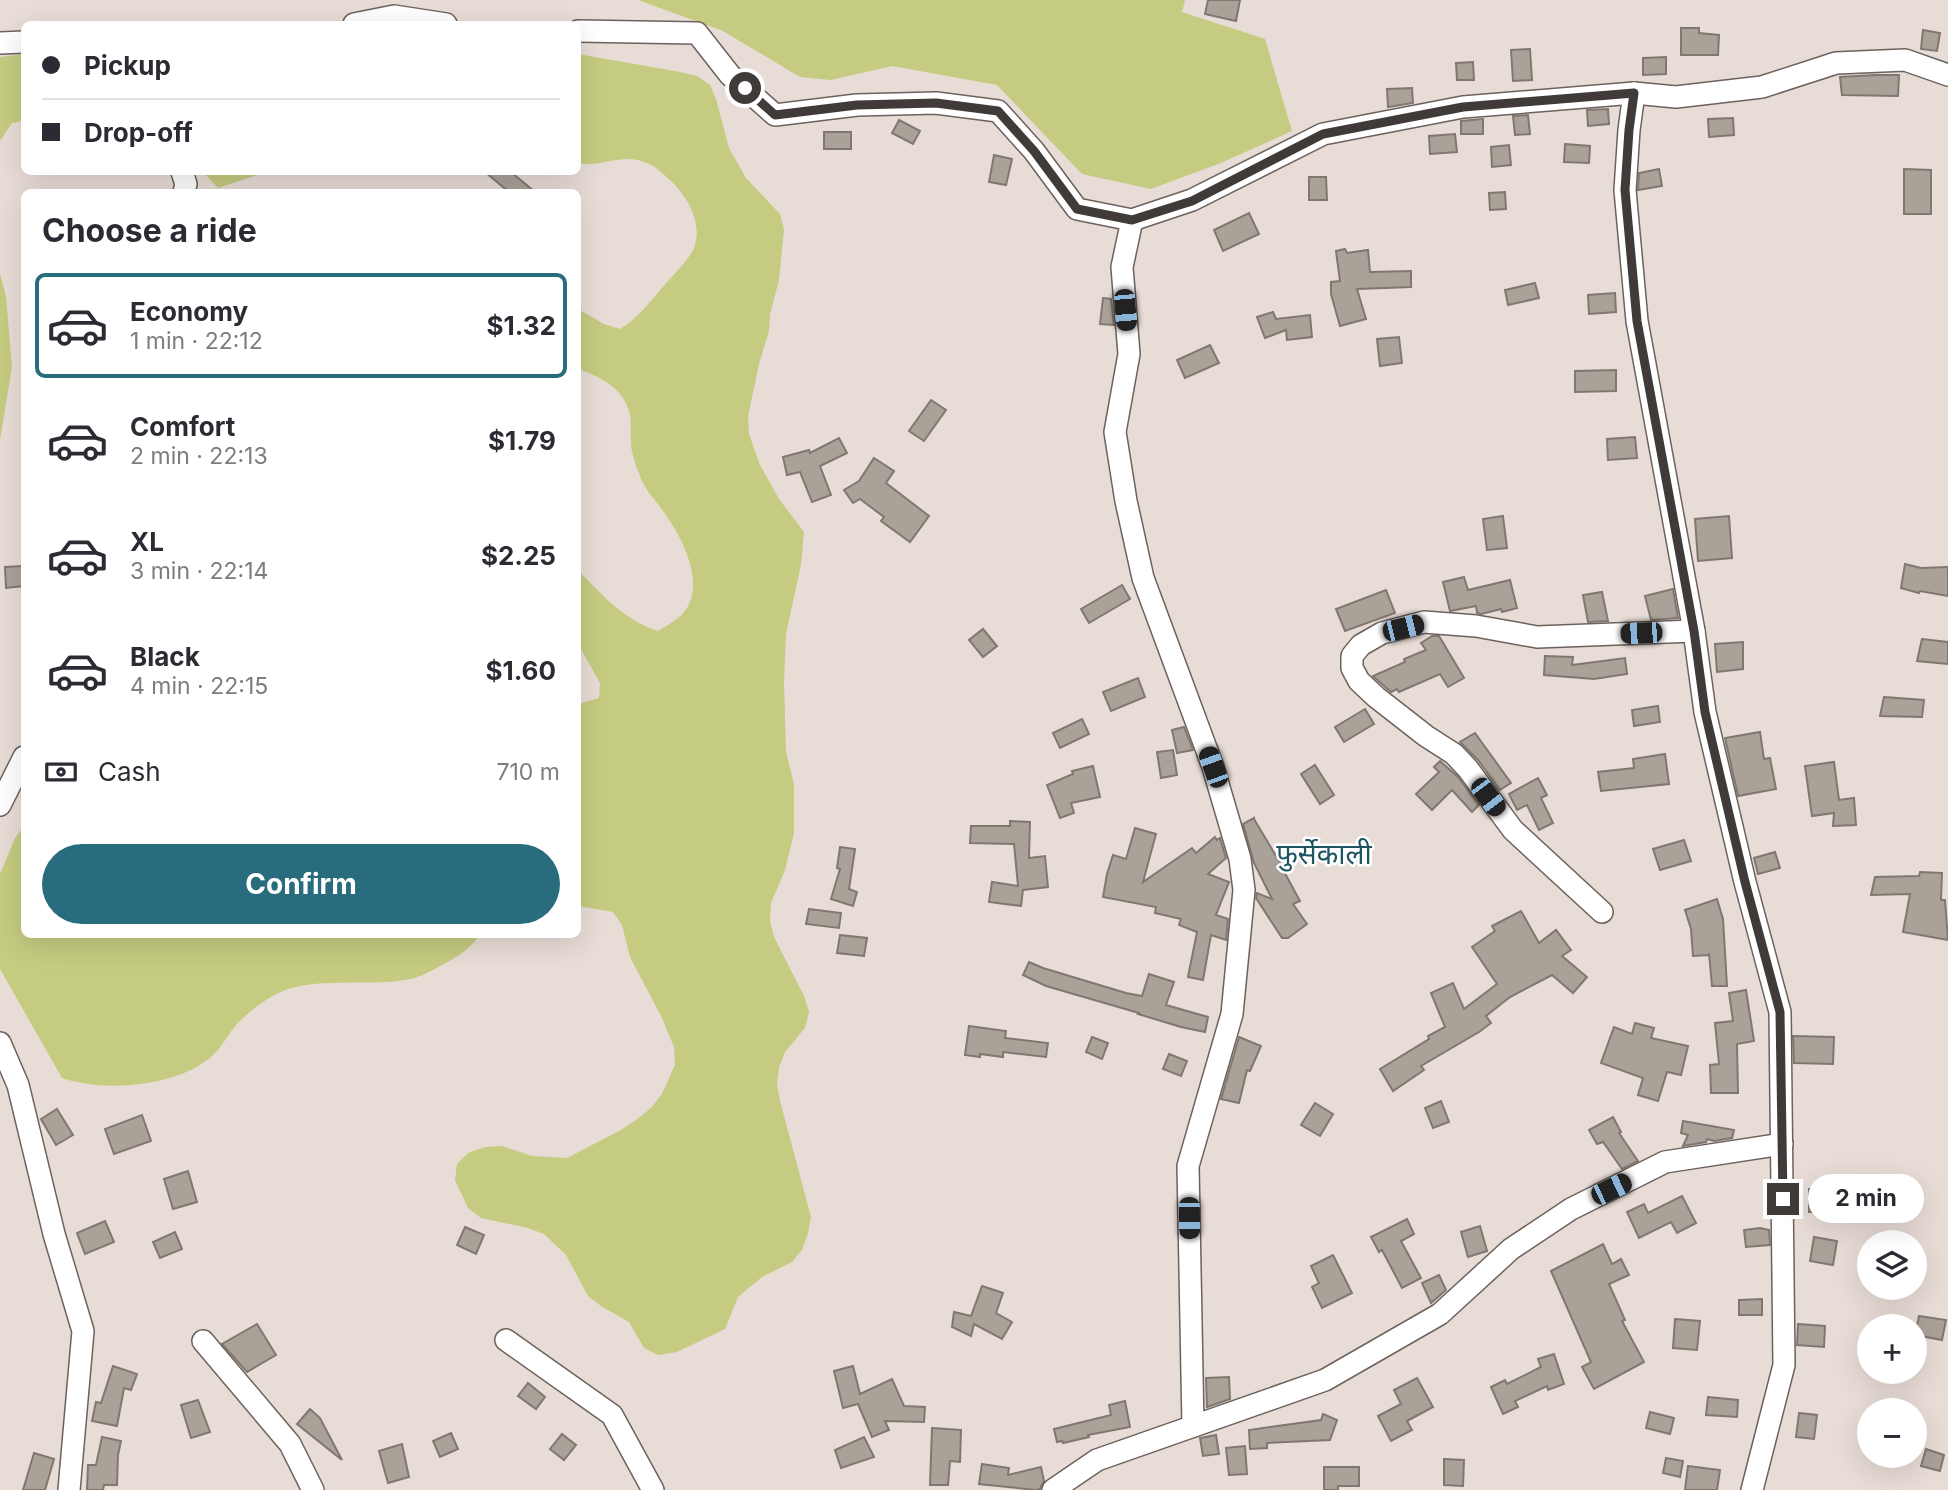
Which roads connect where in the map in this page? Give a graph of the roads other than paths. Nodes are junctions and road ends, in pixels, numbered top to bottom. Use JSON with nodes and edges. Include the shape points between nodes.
{"nodes":[{"id":1,"x":369,"y":21,"type":"edge"},
{"id":2,"x":426,"y":21,"type":"edge"},
{"id":3,"x":581,"y":31,"type":"edge"},
{"id":4,"x":21,"y":41,"type":"edge"},
{"id":5,"x":0,"y":43,"type":"edge"},
{"id":6,"x":1948,"y":75,"type":"edge"},
{"id":7,"x":1634,"y":93,"type":"junction"},
{"id":8,"x":1132,"y":220,"type":"junction"},
{"id":9,"x":1694,"y":631,"type":"junction"},
{"id":10,"x":21,"y":763,"type":"edge"},
{"id":11,"x":0,"y":805,"type":"edge"},
{"id":12,"x":1602,"y":912,"type":"dead end"},
{"id":13,"x":0,"y":1043,"type":"edge"},
{"id":14,"x":1782,"y":1144,"type":"junction"},
{"id":15,"x":506,"y":1340,"type":"dead end"},
{"id":16,"x":203,"y":1341,"type":"dead end"},
{"id":17,"x":1193,"y":1426,"type":"junction"},
{"id":18,"x":69,"y":1490,"type":"edge"},
{"id":19,"x":313,"y":1490,"type":"edge"},
{"id":20,"x":653,"y":1490,"type":"edge"},
{"id":21,"x":1053,"y":1490,"type":"edge"},
{"id":22,"x":1752,"y":1490,"type":"edge"}],
"edges":[{"from":1,"to":2,"type":"street","via":[[394,16]]},
{"from":3,"to":8,"type":"street","via":[[697,33],[730,75],[775,115],[923,103],[998,111],[1077,209]]},
{"from":4,"to":5,"type":"street"},
{"from":6,"to":7,"type":"street","via":[[1905,60],[1836,63],[1762,87],[1676,97]]},
{"from":7,"to":8,"type":"street","via":[[1463,107],[1323,134],[1192,201]]},
{"from":7,"to":9,"type":"street","via":[[1625,190],[1637,321]]},
{"from":8,"to":17,"type":"street","via":[[1122,267],[1129,354],[1115,432],[1126,501],[1143,578],[1221,792],[1244,890],[1232,1014],[1188,1166]]},
{"from":9,"to":12,"type":"street","via":[[1537,636],[1424,622],[1382,633],[1352,656],[1359,681],[1454,754],[1513,830]]},
{"from":9,"to":14,"type":"street","via":[[1705,712],[1780,1012]]},
{"from":10,"to":11,"type":"street"},
{"from":13,"to":18,"type":"street","via":[[18,1086],[83,1331]]},
{"from":14,"to":17,"type":"street","via":[[1665,1162],[1571,1209],[1511,1249],[1440,1314],[1325,1380]]},
{"from":14,"to":22,"type":"street","via":[[1784,1365]]},
{"from":15,"to":20,"type":"street","via":[[612,1415]]},
{"from":16,"to":19,"type":"street","via":[[290,1444]]},
{"from":17,"to":21,"type":"street","via":[[1097,1460]]}]}
